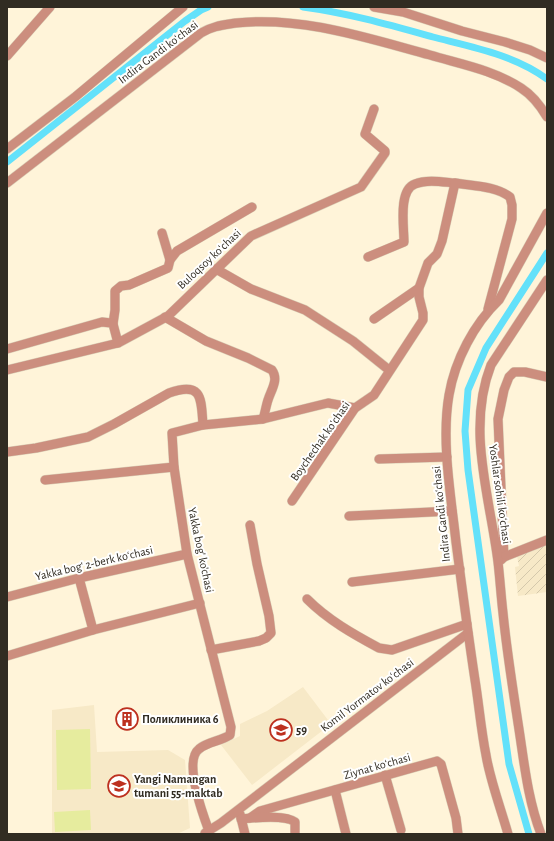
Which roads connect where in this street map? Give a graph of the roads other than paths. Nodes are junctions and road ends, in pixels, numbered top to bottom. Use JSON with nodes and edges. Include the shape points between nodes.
{"nodes":[{"id":1,"x":50,"y":7,"type":"edge"},
{"id":2,"x":183,"y":7,"type":"edge"},
{"id":3,"x":374,"y":7,"type":"edge"},
{"id":4,"x":404,"y":10,"type":"edge"},
{"id":5,"x":8,"y":52,"type":"edge"},
{"id":6,"x":547,"y":58,"type":"edge"},
{"id":7,"x":374,"y":109,"type":"dead end"},
{"id":8,"x":547,"y":116,"type":"edge"},
{"id":9,"x":7,"y":149,"type":"edge"},
{"id":10,"x":7,"y":183,"type":"edge"},
{"id":11,"x":455,"y":183,"type":"junction"},
{"id":12,"x":252,"y":207,"type":"dead end"},
{"id":13,"x":547,"y":213,"type":"edge"},
{"id":14,"x":162,"y":233,"type":"dead end"},
{"id":15,"x":368,"y":257,"type":"dead end"},
{"id":16,"x":170,"y":260,"type":"junction"},
{"id":17,"x":216,"y":269,"type":"junction"},
{"id":18,"x":547,"y":280,"type":"edge"},
{"id":19,"x":418,"y":288,"type":"junction"},
{"id":20,"x":488,"y":310,"type":"junction"},
{"id":21,"x":165,"y":318,"type":"junction"},
{"id":22,"x":374,"y":319,"type":"dead end"},
{"id":23,"x":113,"y":324,"type":"junction"},
{"id":24,"x":118,"y":343,"type":"junction"},
{"id":25,"x":7,"y":349,"type":"edge"},
{"id":26,"x":7,"y":370,"type":"edge"},
{"id":27,"x":389,"y":370,"type":"junction"},
{"id":28,"x":547,"y":377,"type":"edge"},
{"id":29,"x":355,"y":408,"type":"junction"},
{"id":30,"x":263,"y":419,"type":"junction"},
{"id":31,"x":203,"y":425,"type":"junction"},
{"id":32,"x":7,"y":452,"type":"edge"},
{"id":33,"x":447,"y":457,"type":"junction"},
{"id":34,"x":379,"y":459,"type":"dead end"},
{"id":35,"x":174,"y":467,"type":"junction"},
{"id":36,"x":45,"y":480,"type":"dead end"},
{"id":37,"x":292,"y":501,"type":"dead end"},
{"id":38,"x":452,"y":511,"type":"junction"},
{"id":39,"x":349,"y":516,"type":"dead end"},
{"id":40,"x":250,"y":525,"type":"dead end"},
{"id":41,"x":547,"y":540,"type":"edge"},
{"id":42,"x":187,"y":554,"type":"junction"},
{"id":43,"x":501,"y":560,"type":"junction"},
{"id":44,"x":460,"y":569,"type":"junction"},
{"id":45,"x":79,"y":578,"type":"junction"},
{"id":46,"x":352,"y":582,"type":"dead end"},
{"id":47,"x":7,"y":597,"type":"edge"},
{"id":48,"x":307,"y":599,"type":"dead end"},
{"id":49,"x":200,"y":603,"type":"junction"},
{"id":50,"x":467,"y":624,"type":"junction"},
{"id":51,"x":93,"y":630,"type":"junction"},
{"id":52,"x":468,"y":633,"type":"junction"},
{"id":53,"x":211,"y":650,"type":"junction"},
{"id":54,"x":7,"y":656,"type":"edge"},
{"id":55,"x":385,"y":775,"type":"junction"},
{"id":56,"x":335,"y":790,"type":"junction"},
{"id":57,"x":238,"y":809,"type":"junction"},
{"id":58,"x":245,"y":818,"type":"junction"},
{"id":59,"x":401,"y":830,"type":"dead end"},
{"id":60,"x":206,"y":832,"type":"edge"},
{"id":61,"x":244,"y":834,"type":"edge"},
{"id":62,"x":295,"y":834,"type":"edge"},
{"id":63,"x":346,"y":834,"type":"edge"},
{"id":64,"x":458,"y":834,"type":"edge"},
{"id":65,"x":508,"y":834,"type":"edge"},
{"id":66,"x":541,"y":834,"type":"edge"}],
"edges":[{"from":1,"to":5,"type":"street"},
{"from":2,"to":9,"type":"street"},
{"from":3,"to":4,"type":"street"},
{"from":4,"to":6,"type":"street","via":[[462,31],[530,50]]},
{"from":7,"to":17,"type":"street","name":"Buloqsoy koʻchasi","via":[[365,134],[386,151],[361,187],[251,236]]},
{"from":8,"to":10,"type":"street","name":"Indira Gandi koʻchasi","via":[[535,99],[512,83],[492,74],[390,44],[298,24],[261,22],[224,25],[212,27],[201,33]]},
{"from":11,"to":15,"type":"street","via":[[413,184],[406,191],[403,200],[404,242]]},
{"from":11,"to":19,"type":"street","via":[[442,241],[437,254],[428,263]]},
{"from":11,"to":20,"type":"street","via":[[492,189],[510,197],[512,219]]},
{"from":12,"to":16,"type":"street","via":[[183,246]]},
{"from":13,"to":20,"type":"street","name":"Indira Gandi koʻchasi","via":[[499,300]]},
{"from":14,"to":16,"type":"street"},
{"from":16,"to":23,"type":"street","via":[[168,268],[121,286],[115,291]]},
{"from":17,"to":21,"type":"street","name":"Buloqsoy koʻchasi"},
{"from":17,"to":27,"type":"street","via":[[251,289],[305,310],[354,341]]},
{"from":18,"to":43,"type":"street","name":"Yoshlar sohili koʻchasi","via":[[491,365],[482,395],[481,458]]},
{"from":19,"to":22,"type":"street"},
{"from":19,"to":27,"type":"street","name":"Boychechak koʻchasi","via":[[422,320]]},
{"from":20,"to":33,"type":"street","name":"Indira Gandi koʻchasi","via":[[469,339],[453,378],[446,414]]},
{"from":21,"to":24,"type":"street","name":"Buloqsoy koʻchasi"},
{"from":21,"to":30,"type":"street","via":[[206,341],[274,372],[275,380]]},
{"from":23,"to":24,"type":"street"},
{"from":23,"to":25,"type":"street","via":[[102,322]]},
{"from":24,"to":26,"type":"street","name":"Buloqsoy koʻchasi"},
{"from":27,"to":29,"type":"street","name":"Boychechak koʻchasi","via":[[374,395]]},
{"from":28,"to":43,"type":"street","name":"Yoshlar sohili koʻchasi","via":[[514,372],[504,390],[498,419]]},
{"from":29,"to":30,"type":"street","name":"Yakka bog' ko'chasi","via":[[328,403]]},
{"from":29,"to":37,"type":"street","name":"Boychechak koʻchasi"},
{"from":30,"to":31,"type":"street","name":"Yakka bog' ko'chasi"},
{"from":31,"to":32,"type":"street","via":[[201,399],[198,394],[186,389],[177,390],[88,437]]},
{"from":31,"to":35,"type":"street","name":"Yakka bog' ko'chasi","via":[[172,433]]},
{"from":33,"to":34,"type":"street"},
{"from":33,"to":38,"type":"street","name":"Indira Gandi koʻchasi"},
{"from":35,"to":36,"type":"street"},
{"from":35,"to":42,"type":"street","name":"Yakka bog' ko'chasi"},
{"from":38,"to":39,"type":"street"},
{"from":38,"to":44,"type":"street","name":"Indira Gandi koʻchasi"},
{"from":40,"to":53,"type":"street","via":[[271,633],[259,641]]},
{"from":41,"to":43,"type":"street","name":"Yoshlar sohili koʻchasi"},
{"from":42,"to":45,"type":"street","name":"Yakka bogʻ 2-berk koʻchasi"},
{"from":42,"to":49,"type":"street","name":"Yakka bog' ko'chasi"},
{"from":43,"to":66,"type":"street","name":"Yoshlar sohili koʻchasi","via":[[504,622],[526,774]]},
{"from":44,"to":46,"type":"street"},
{"from":44,"to":50,"type":"street","name":"Indira Gandi koʻchasi"},
{"from":45,"to":47,"type":"street","name":"Yakka bogʻ 2-berk koʻchasi"},
{"from":45,"to":51,"type":"street"},
{"from":48,"to":50,"type":"street","via":[[346,630],[385,650],[392,650]]},
{"from":49,"to":51,"type":"street"},
{"from":49,"to":53,"type":"street","name":"Yakka bog' ko'chasi"},
{"from":50,"to":52,"type":"street","name":"Indira Gandi koʻchasi"},
{"from":51,"to":54,"type":"street"},
{"from":52,"to":57,"type":"street","name":"Komil Yormatov koʻchasi"},
{"from":52,"to":65,"type":"street","name":"Indira Gandi koʻchasi","via":[[486,757]]},
{"from":53,"to":60,"type":"street","name":"Yakka bog' ko'chasi","via":[[231,731],[226,738],[199,749],[194,758],[197,799]]},
{"from":55,"to":56,"type":"street","name":"Ziynat koʻchasi"},
{"from":55,"to":59,"type":"street"},
{"from":55,"to":64,"type":"street","name":"Ziynat koʻchasi","via":[[430,762],[437,761],[441,764]]},
{"from":56,"to":58,"type":"street","name":"Ziynat koʻchasi","via":[[260,811]]},
{"from":56,"to":63,"type":"street"},
{"from":57,"to":58,"type":"street"},
{"from":57,"to":60,"type":"street","name":"Komil Yormatov koʻchasi"},
{"from":58,"to":61,"type":"street"},
{"from":58,"to":62,"type":"street","via":[[291,819],[295,822]]}]}
